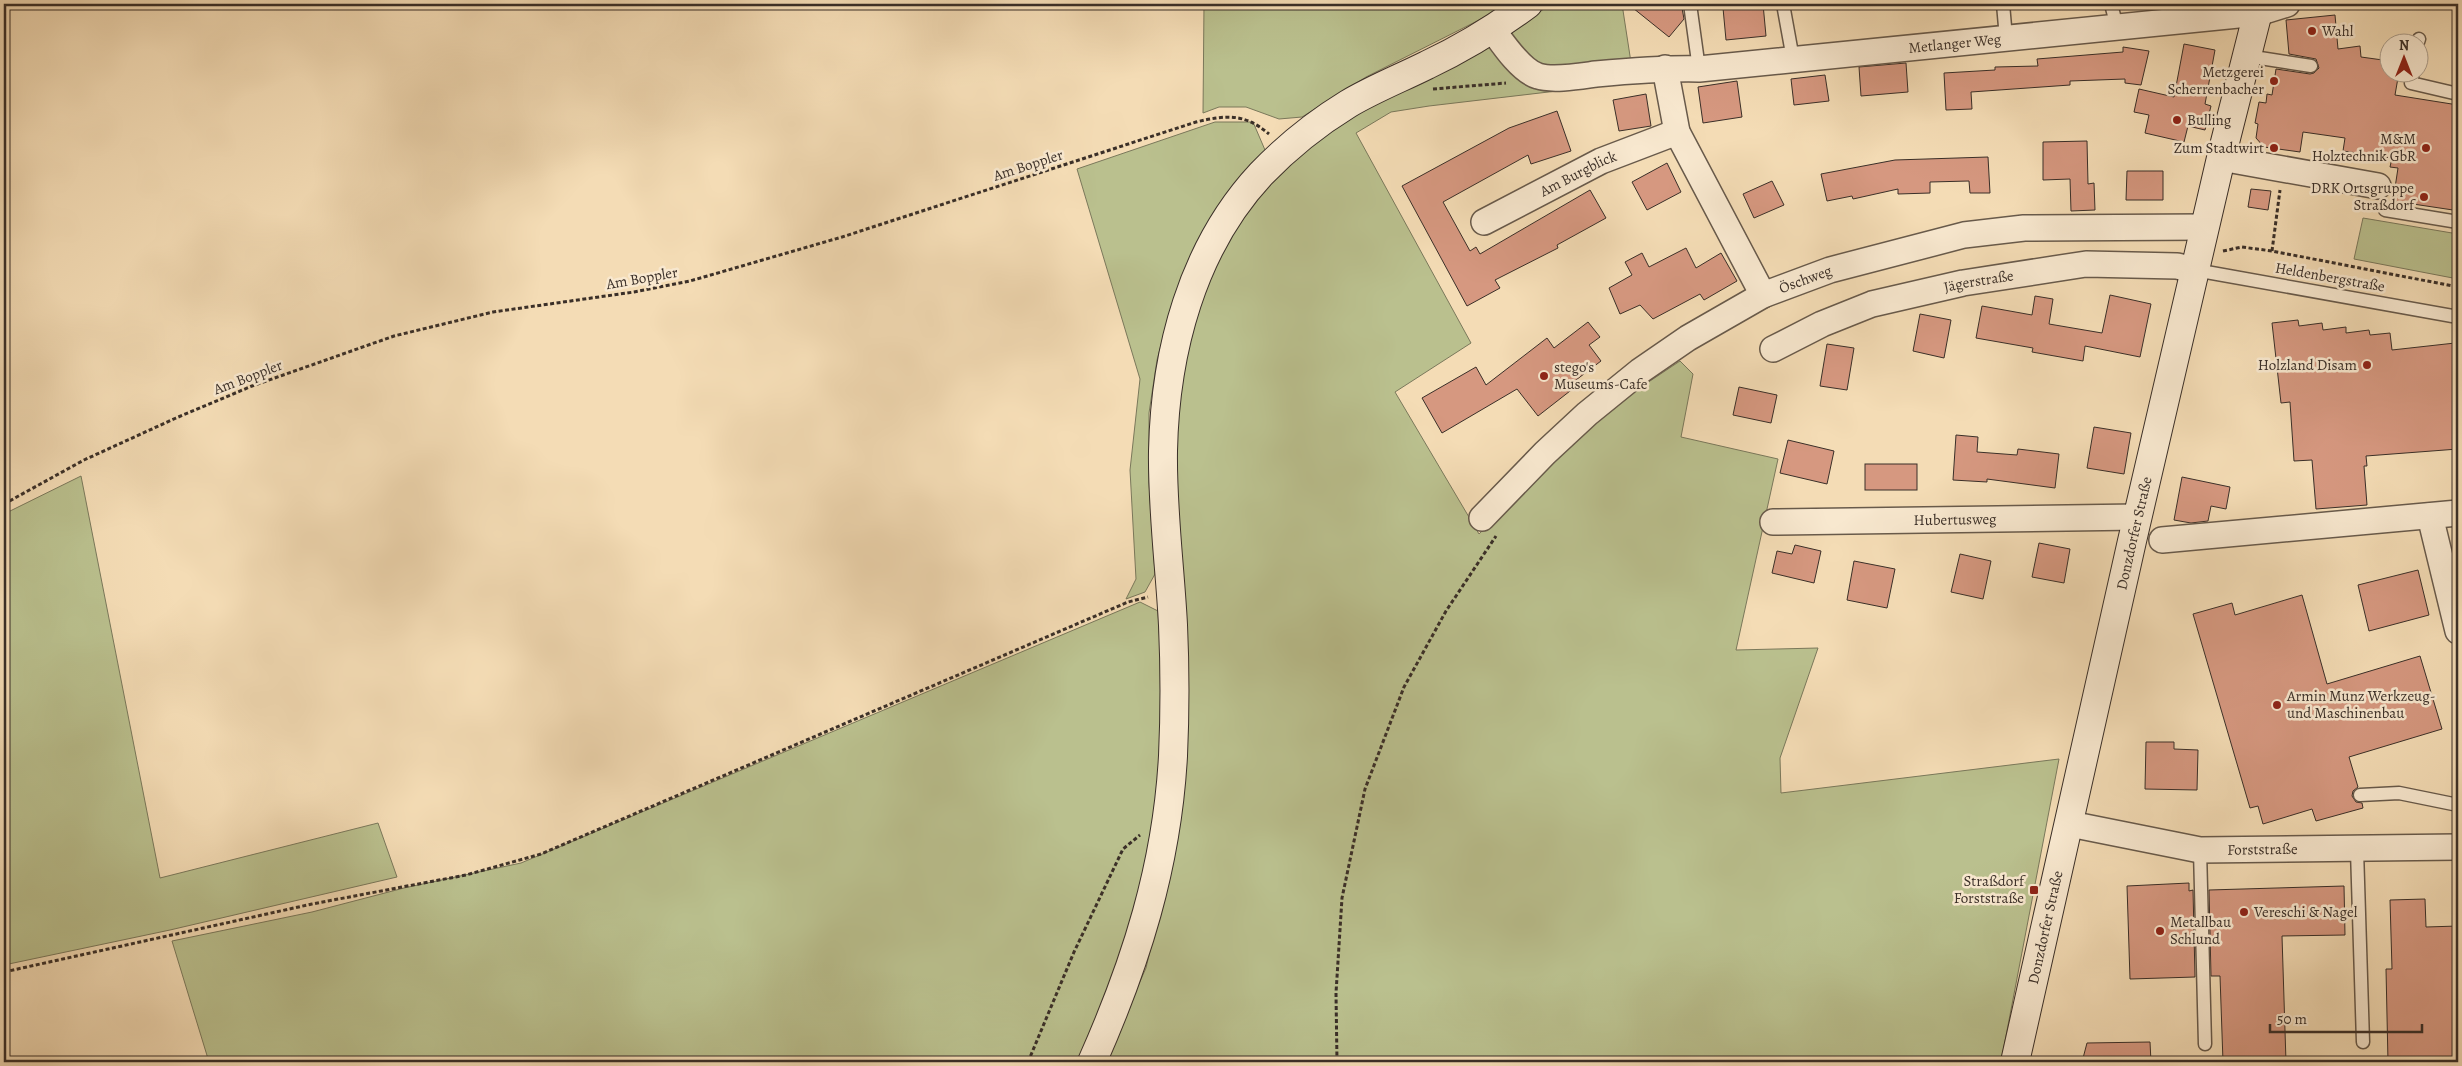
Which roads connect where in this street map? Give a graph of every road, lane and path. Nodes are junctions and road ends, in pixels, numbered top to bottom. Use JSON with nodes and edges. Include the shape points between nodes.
{"nodes":[{"id":1,"x":1528,"y":4,"type":"edge"},
{"id":2,"x":1690,"y":4,"type":"edge"},
{"id":3,"x":1782,"y":4,"type":"edge"},
{"id":4,"x":2003,"y":4,"type":"edge"},
{"id":5,"x":2287,"y":4,"type":"edge"},
{"id":6,"x":2259,"y":8,"type":"edge"},
{"id":7,"x":2114,"y":15,"type":"edge"},
{"id":8,"x":1493,"y":30,"type":"junction"},
{"id":9,"x":2006,"y":38,"type":"junction"},
{"id":10,"x":2247,"y":56,"type":"junction"},
{"id":11,"x":1793,"y":59,"type":"junction"},
{"id":12,"x":2311,"y":66,"type":"dead end"},
{"id":13,"x":1665,"y":68,"type":"junction"},
{"id":14,"x":1699,"y":69,"type":"junction"},
{"id":15,"x":1538,"y":76,"type":"junction"},
{"id":16,"x":2412,"y":82,"type":"edge"},
{"id":17,"x":1431,"y":90,"type":"dead end"},
{"id":18,"x":2458,"y":94,"type":"edge"},
{"id":19,"x":1677,"y":132,"type":"junction"},
{"id":20,"x":1288,"y":147,"type":"junction"},
{"id":21,"x":2221,"y":158,"type":"junction"},
{"id":22,"x":2283,"y":169,"type":"junction"},
{"id":23,"x":2378,"y":186,"type":"dead end"},
{"id":24,"x":2384,"y":210,"type":"dead end"},
{"id":25,"x":1484,"y":222,"type":"dead end"},
{"id":26,"x":2458,"y":222,"type":"edge"},
{"id":27,"x":2200,"y":249,"type":"junction"},
{"id":28,"x":2272,"y":251,"type":"junction"},
{"id":29,"x":2458,"y":287,"type":"edge"},
{"id":30,"x":1763,"y":295,"type":"junction"},
{"id":31,"x":2458,"y":317,"type":"edge"},
{"id":32,"x":1772,"y":349,"type":"dead end"},
{"id":33,"x":4,"y":504,"type":"edge"},
{"id":34,"x":2458,"y":513,"type":"edge"},
{"id":35,"x":2138,"y":516,"type":"junction"},
{"id":36,"x":2430,"y":516,"type":"junction"},
{"id":37,"x":1772,"y":522,"type":"dead end"},
{"id":38,"x":1490,"y":526,"type":"joint"},
{"id":39,"x":2162,"y":540,"type":"dead end"},
{"id":40,"x":1171,"y":592,"type":"junction"},
{"id":41,"x":2458,"y":631,"type":"edge"},
{"id":42,"x":2360,"y":795,"type":"dead end"},
{"id":43,"x":2458,"y":805,"type":"edge"},
{"id":44,"x":2070,"y":824,"type":"junction"},
{"id":45,"x":1144,"y":831,"type":"dead end"},
{"id":46,"x":2458,"y":847,"type":"edge"},
{"id":47,"x":2200,"y":850,"type":"junction"},
{"id":48,"x":2357,"y":850,"type":"junction"},
{"id":49,"x":4,"y":972,"type":"edge"},
{"id":50,"x":2363,"y":1042,"type":"dead end"},
{"id":51,"x":2205,"y":1044,"type":"dead end"},
{"id":52,"x":1028,"y":1062,"type":"edge"},
{"id":53,"x":1092,"y":1062,"type":"edge"},
{"id":54,"x":1337,"y":1062,"type":"edge"},
{"id":55,"x":2015,"y":1062,"type":"edge"}],
"edges":[{"from":1,"to":8,"type":"main road"},
{"from":2,"to":14,"type":"lane"},
{"from":3,"to":11,"type":"lane"},
{"from":4,"to":9,"type":"lane"},
{"from":5,"to":6,"type":"street","name":"Metlanger Weg"},
{"from":6,"to":7,"type":"street","name":"Metlanger Weg"},
{"from":6,"to":10,"type":"main road","name":"Donzdorfer Straße"},
{"from":7,"to":9,"type":"street","name":"Metlanger Weg"},
{"from":8,"to":15,"type":"street","via":[[1510,54]]},
{"from":8,"to":20,"type":"main road","via":[[1348,104]]},
{"from":9,"to":11,"type":"street","name":"Metlanger Weg"},
{"from":10,"to":12,"type":"lane"},
{"from":10,"to":21,"type":"main road","name":"Donzdorfer Straße"},
{"from":11,"to":14,"type":"street","name":"Metlanger Weg"},
{"from":13,"to":14,"type":"street","name":"Metlanger Weg"},
{"from":13,"to":15,"type":"street","name":"Metlanger Weg","via":[[1568,77]]},
{"from":13,"to":19,"type":"street"},
{"from":15,"to":17,"type":"path"},
{"from":16,"to":18,"type":"lane"},
{"from":19,"to":25,"type":"street","name":"Am Burgblick","via":[[1601,161]]},
{"from":19,"to":30,"type":"street"},
{"from":20,"to":33,"type":"path","name":"Am Boppler","via":[[1254,122],[1221,116],[842,237],[690,281],[493,312],[394,336],[252,386],[84,460]]},
{"from":20,"to":40,"type":"main road","via":[[1259,176],[1212,243],[1194,283],[1180,327],[1166,398],[1163,451]]},
{"from":21,"to":22,"type":"street"},
{"from":21,"to":27,"type":"main road","name":"Donzdorfer Straße"},
{"from":22,"to":23,"type":"street"},
{"from":22,"to":28,"type":"path"},
{"from":24,"to":26,"type":"lane"},
{"from":27,"to":28,"type":"path"},
{"from":27,"to":30,"type":"street","name":"Öschweg","via":[[2024,228],[1964,235],[1830,270]]},
{"from":27,"to":31,"type":"lane","name":"Heldenbergstraße"},
{"from":27,"to":32,"type":"street","name":"Jägerstraße","via":[[2177,266],[2086,264],[1963,283],[1872,304]]},
{"from":27,"to":35,"type":"main road","name":"Donzdorfer Straße"},
{"from":28,"to":29,"type":"path"},
{"from":30,"to":38,"type":"street","name":"Öschweg","via":[[1688,338],[1587,414],[1545,453]]},
{"from":34,"to":36,"type":"street"},
{"from":35,"to":37,"type":"street","name":"Hubertusweg"},
{"from":35,"to":44,"type":"main road","name":"Donzdorfer Straße"},
{"from":36,"to":39,"type":"street"},
{"from":36,"to":41,"type":"street"},
{"from":38,"to":54,"type":"path","via":[[1404,687],[1365,789],[1342,898],[1336,993]]},
{"from":40,"to":49,"type":"path","via":[[1128,602],[542,854],[466,874],[312,904]]},
{"from":40,"to":53,"type":"main road","via":[[1176,692],[1173,758],[1159,864],[1145,926],[1119,1001]]},
{"from":42,"to":43,"type":"lane","via":[[2399,793]]},
{"from":44,"to":47,"type":"street","name":"Forststraße"},
{"from":44,"to":55,"type":"main road","name":"Donzdorfer Straße"},
{"from":45,"to":52,"type":"path","via":[[1123,849],[1074,952]]},
{"from":46,"to":48,"type":"street","name":"Forststraße"},
{"from":47,"to":48,"type":"street","name":"Forststraße"},
{"from":47,"to":51,"type":"lane"},
{"from":48,"to":50,"type":"lane"}]}
